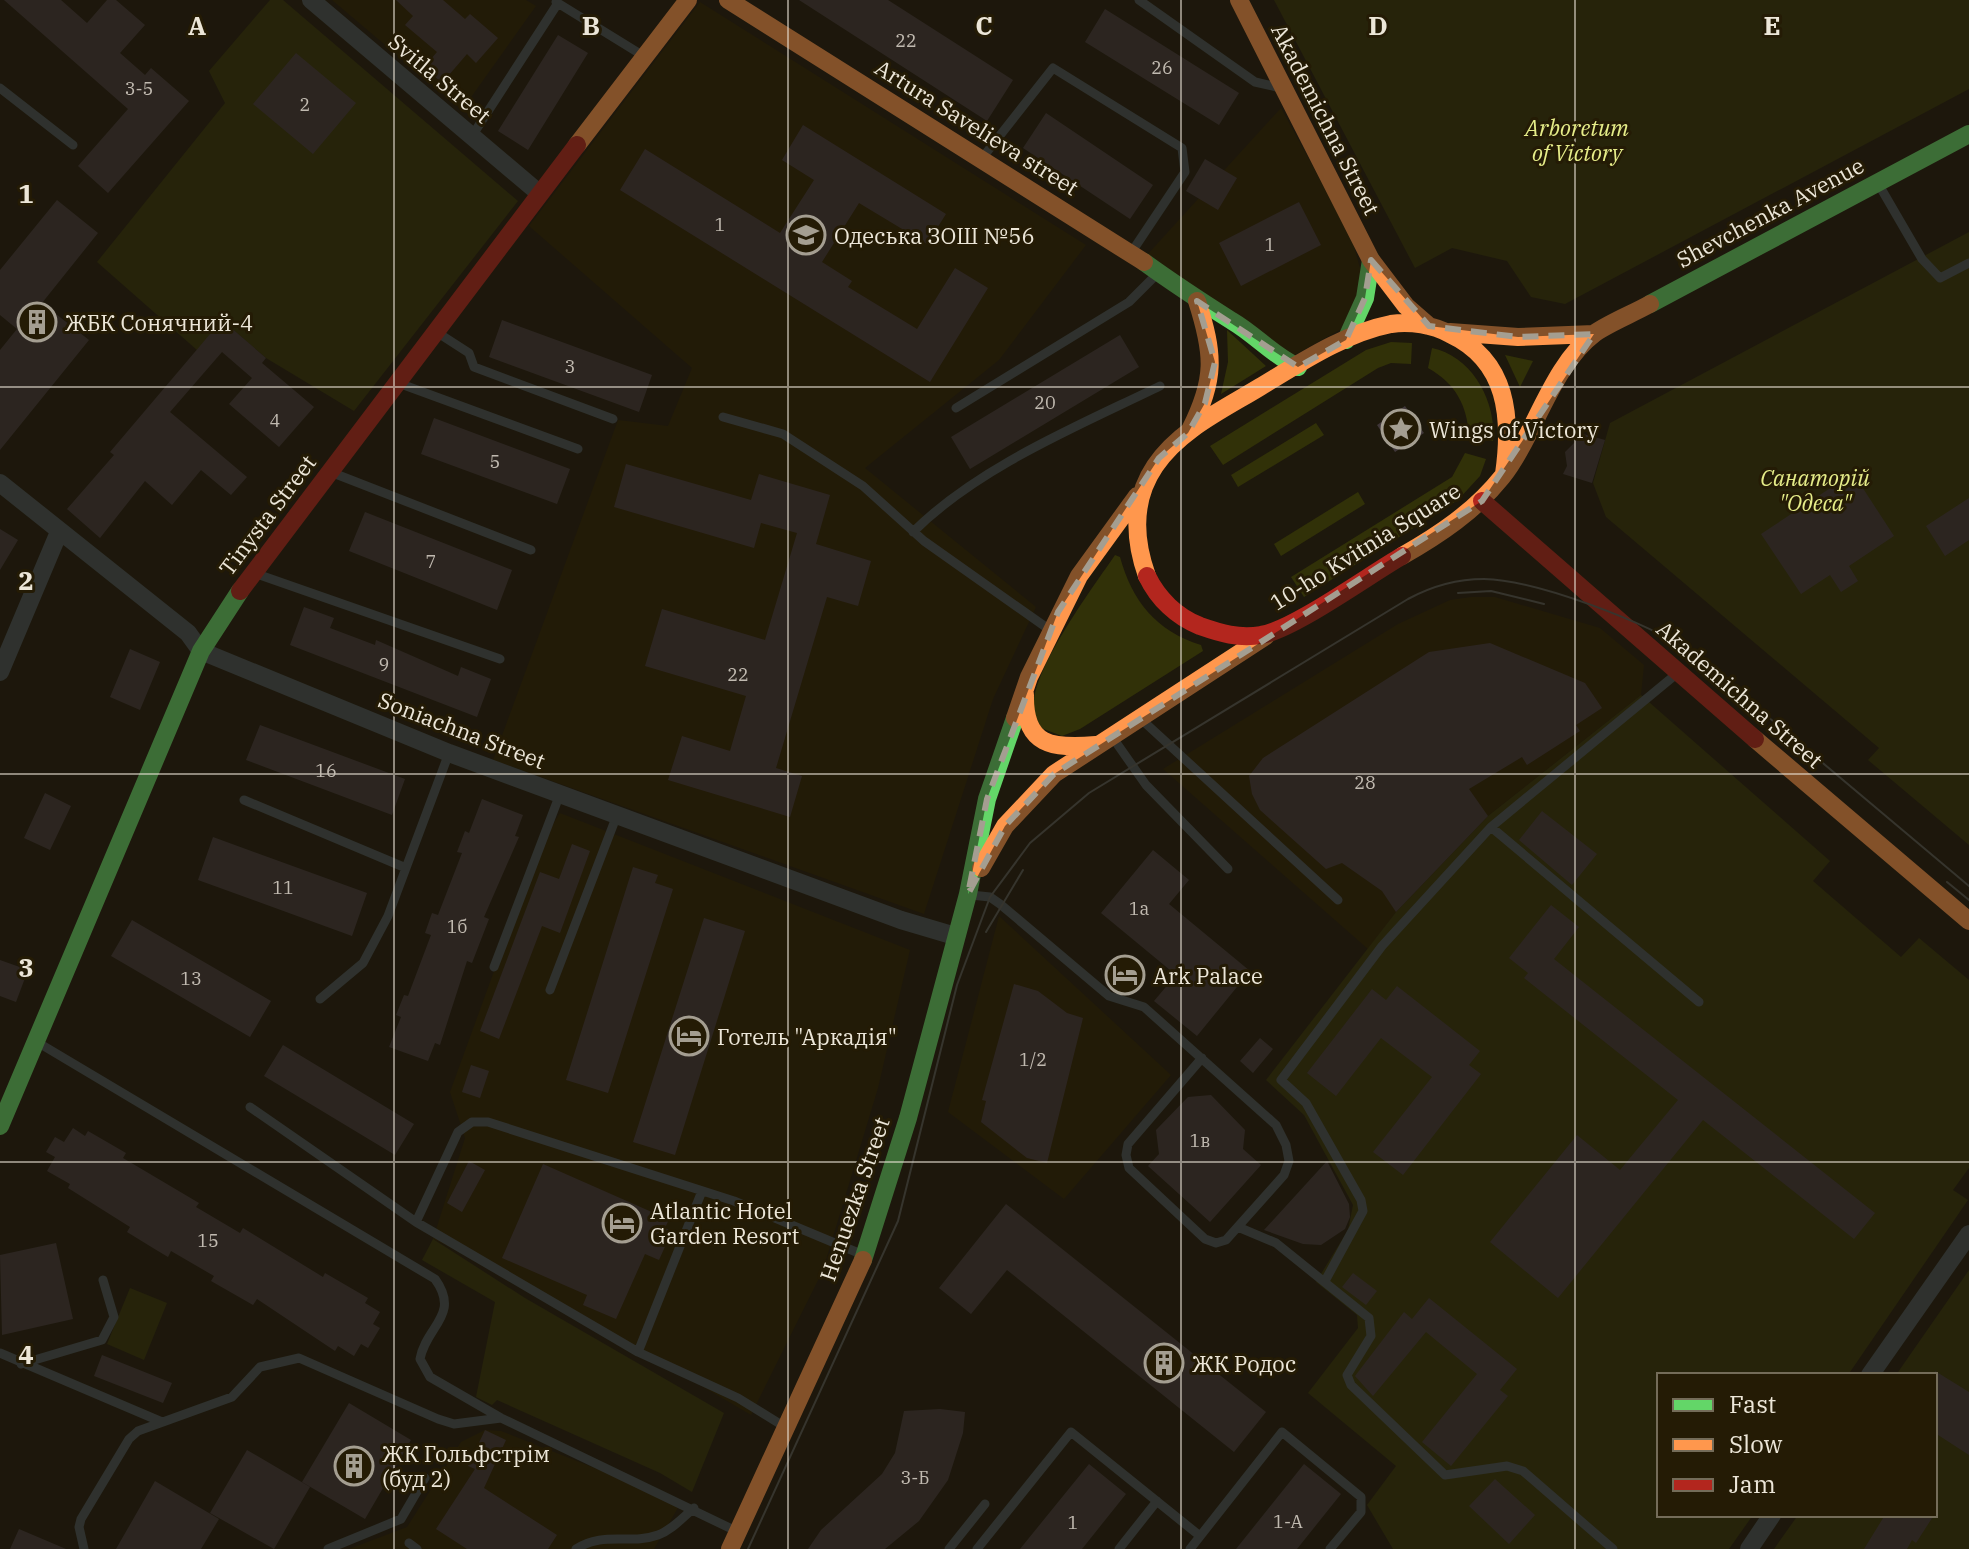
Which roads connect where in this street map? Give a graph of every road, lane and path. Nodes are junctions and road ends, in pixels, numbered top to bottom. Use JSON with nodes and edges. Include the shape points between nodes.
{"nodes":[{"id":1,"x":311,"y":0,"type":"edge"},
{"id":2,"x":688,"y":0,"type":"edge"},
{"id":3,"x":728,"y":0,"type":"edge"},
{"id":4,"x":1139,"y":0,"type":"edge"},
{"id":5,"x":1239,"y":0,"type":"edge"},
{"id":6,"x":556,"y":2,"type":"edge"},
{"id":7,"x":644,"y":57,"type":"junction"},
{"id":8,"x":0,"y":88,"type":"edge"},
{"id":9,"x":1285,"y":90,"type":"junction"},
{"id":10,"x":1969,"y":134,"type":"edge"},
{"id":11,"x":472,"y":136,"type":"junction"},
{"id":12,"x":73,"y":145,"type":"dead end"},
{"id":13,"x":983,"y":157,"type":"junction"},
{"id":14,"x":1877,"y":182,"type":"junction"},
{"id":15,"x":539,"y":193,"type":"junction"},
{"id":16,"x":1132,"y":253,"type":"junction"},
{"id":17,"x":1371,"y":260,"type":"junction"},
{"id":18,"x":1969,"y":263,"type":"edge"},
{"id":19,"x":1158,"y":273,"type":"junction"},
{"id":20,"x":1197,"y":301,"type":"junction"},
{"id":21,"x":1429,"y":326,"type":"junction"},
{"id":22,"x":435,"y":331,"type":"junction"},
{"id":23,"x":1448,"y":332,"type":"junction"},
{"id":24,"x":1594,"y":334,"type":"junction"},
{"id":25,"x":1346,"y":340,"type":"junction"},
{"id":26,"x":1298,"y":367,"type":"junction"},
{"id":27,"x":396,"y":382,"type":"junction"},
{"id":28,"x":1160,"y":386,"type":"dead end"},
{"id":29,"x":956,"y":408,"type":"dead end"},
{"id":30,"x":723,"y":417,"type":"dead end"},
{"id":31,"x":613,"y":419,"type":"dead end"},
{"id":32,"x":1188,"y":433,"type":"junction"},
{"id":33,"x":578,"y":449,"type":"dead end"},
{"id":34,"x":330,"y":472,"type":"junction"},
{"id":35,"x":1504,"y":474,"type":"junction"},
{"id":36,"x":0,"y":483,"type":"edge"},
{"id":37,"x":1140,"y":493,"type":"junction"},
{"id":38,"x":1482,"y":501,"type":"junction"},
{"id":39,"x":59,"y":532,"type":"junction"},
{"id":40,"x":913,"y":532,"type":"junction"},
{"id":41,"x":531,"y":550,"type":"dead end"},
{"id":42,"x":252,"y":573,"type":"junction"},
{"id":43,"x":1050,"y":630,"type":"junction"},
{"id":44,"x":1273,"y":632,"type":"junction"},
{"id":45,"x":201,"y":651,"type":"junction"},
{"id":46,"x":500,"y":659,"type":"dead end"},
{"id":47,"x":0,"y":672,"type":"edge"},
{"id":48,"x":1677,"y":673,"type":"junction"},
{"id":49,"x":1029,"y":677,"type":"junction"},
{"id":50,"x":1139,"y":718,"type":"junction"},
{"id":51,"x":1104,"y":740,"type":"junction"},
{"id":52,"x":449,"y":753,"type":"junction"},
{"id":53,"x":560,"y":794,"type":"junction"},
{"id":54,"x":244,"y":800,"type":"dead end"},
{"id":55,"x":617,"y":815,"type":"junction"},
{"id":56,"x":1491,"y":827,"type":"junction"},
{"id":57,"x":406,"y":868,"type":"junction"},
{"id":58,"x":1228,"y":869,"type":"dead end"},
{"id":59,"x":968,"y":894,"type":"junction"},
{"id":60,"x":1338,"y":900,"type":"dead end"},
{"id":61,"x":1969,"y":921,"type":"edge"},
{"id":62,"x":955,"y":936,"type":"junction"},
{"id":63,"x":494,"y":967,"type":"dead end"},
{"id":64,"x":550,"y":990,"type":"dead end"},
{"id":65,"x":320,"y":999,"type":"dead end"},
{"id":66,"x":1699,"y":1002,"type":"dead end"},
{"id":67,"x":36,"y":1042,"type":"junction"},
{"id":68,"x":1202,"y":1058,"type":"junction"},
{"id":69,"x":250,"y":1107,"type":"dead end"},
{"id":70,"x":0,"y":1126,"type":"edge"},
{"id":71,"x":702,"y":1191,"type":"junction"},
{"id":72,"x":416,"y":1222,"type":"junction"},
{"id":73,"x":1238,"y":1227,"type":"junction"},
{"id":74,"x":1969,"y":1234,"type":"edge"},
{"id":75,"x":865,"y":1255,"type":"junction"},
{"id":76,"x":103,"y":1280,"type":"dead end"},
{"id":77,"x":1325,"y":1281,"type":"junction"},
{"id":78,"x":638,"y":1352,"type":"junction"},
{"id":79,"x":0,"y":1353,"type":"edge"},
{"id":80,"x":21,"y":1364,"type":"junction"},
{"id":81,"x":1871,"y":1373,"type":"edge"},
{"id":82,"x":501,"y":1418,"type":"junction"},
{"id":83,"x":162,"y":1422,"type":"junction"},
{"id":84,"x":785,"y":1428,"type":"junction"},
{"id":85,"x":425,"y":1478,"type":"dead end"},
{"id":86,"x":1157,"y":1501,"type":"junction"},
{"id":87,"x":985,"y":1504,"type":"dead end"},
{"id":88,"x":694,"y":1508,"type":"junction"},
{"id":89,"x":1771,"y":1517,"type":"edge"},
{"id":90,"x":1200,"y":1536,"type":"junction"},
{"id":91,"x":734,"y":1541,"type":"edge"},
{"id":92,"x":84,"y":1549,"type":"edge"},
{"id":93,"x":328,"y":1549,"type":"edge"},
{"id":94,"x":576,"y":1549,"type":"edge"},
{"id":95,"x":949,"y":1549,"type":"edge"},
{"id":96,"x":977,"y":1549,"type":"edge"},
{"id":97,"x":1119,"y":1549,"type":"edge"},
{"id":98,"x":1190,"y":1549,"type":"edge"},
{"id":99,"x":1330,"y":1549,"type":"edge"},
{"id":100,"x":1613,"y":1549,"type":"edge"},
{"id":101,"x":1749,"y":1549,"type":"edge"}],
"edges":[{"from":1,"to":11,"type":"street","name":"Svitla Street"},
{"from":2,"to":7,"type":"main road","name":"Tinysta Street"},
{"from":3,"to":13,"type":"main road","name":"Artura Savelieva street"},
{"from":4,"to":9,"type":"lane","via":[[1255,82]]},
{"from":5,"to":9,"type":"main road","name":"Akademichna Street"},
{"from":6,"to":7,"type":"lane"},
{"from":6,"to":11,"type":"lane"},
{"from":7,"to":15,"type":"main road","name":"Tinysta Street"},
{"from":8,"to":12,"type":"lane"},
{"from":9,"to":17,"type":"main road","name":"Akademichna Street"},
{"from":10,"to":14,"type":"main road","name":"Shevchenka Avenue"},
{"from":11,"to":15,"type":"street","name":"Svitla Street"},
{"from":13,"to":16,"type":"main road","name":"Artura Savelieva street"},
{"from":13,"to":16,"type":"lane","via":[[1053,68],[1182,148],[1185,172]]},
{"from":14,"to":18,"type":"lane","via":[[1922,259],[1940,278]]},
{"from":14,"to":24,"type":"main road","name":"Shevchenka Avenue"},
{"from":15,"to":22,"type":"main road","name":"Tinysta Street"},
{"from":16,"to":19,"type":"main road","name":"Artura Savelieva street"},
{"from":17,"to":21,"type":"main road","name":"Akademichna Street","via":[[1406,306]]},
{"from":17,"to":25,"type":"main road","via":[[1365,298]]},
{"from":19,"to":20,"type":"main road","name":"Artura Savelieva street"},
{"from":19,"to":29,"type":"lane","via":[[1129,302]]},
{"from":20,"to":26,"type":"main road","name":"Artura Savelieva street"},
{"from":20,"to":32,"type":"main road","via":[[1212,346],[1214,374]]},
{"from":21,"to":23,"type":"main road","name":"10-ho Kvitnia Square"},
{"from":21,"to":25,"type":"main road","name":"10-ho Kvitnia Square","via":[[1390,324]]},
{"from":22,"to":27,"type":"main road","name":"Tinysta Street"},
{"from":22,"to":31,"type":"lane","via":[[469,353],[474,367]]},
{"from":23,"to":24,"type":"main road","name":"Shevchenka Avenue","via":[[1518,337]]},
{"from":23,"to":35,"type":"main road","name":"10-ho Kvitnia Square","via":[[1477,351],[1505,394],[1510,428]]},
{"from":24,"to":35,"type":"main road","name":"Shevchenka Avenue","via":[[1559,378]]},
{"from":25,"to":26,"type":"main road","name":"10-ho Kvitnia Square"},
{"from":26,"to":32,"type":"main road","name":"10-ho Kvitnia Square"},
{"from":27,"to":33,"type":"lane"},
{"from":27,"to":34,"type":"main road","name":"Tinysta Street"},
{"from":28,"to":40,"type":"lane","via":[[957,494]]},
{"from":30,"to":40,"type":"lane","via":[[783,434],[863,486]]},
{"from":32,"to":37,"type":"main road","name":"10-ho Kvitnia Square","via":[[1159,458]]},
{"from":34,"to":41,"type":"lane"},
{"from":34,"to":42,"type":"main road","name":"Tinysta Street"},
{"from":35,"to":38,"type":"main road","name":"10-ho Kvitnia Square"},
{"from":36,"to":39,"type":"street","name":"Soniachna Street"},
{"from":37,"to":43,"type":"main road","name":"Henuezka Street","via":[[1079,576]]},
{"from":37,"to":44,"type":"main road","name":"10-ho Kvitnia Square","via":[[1135,536],[1139,556],[1152,585],[1173,610],[1230,636]]},
{"from":38,"to":44,"type":"main road","name":"10-ho Kvitnia Square"},
{"from":38,"to":48,"type":"main road","name":"Akademichna Street"},
{"from":39,"to":45,"type":"street","name":"Soniachna Street","via":[[188,633]]},
{"from":39,"to":47,"type":"street"},
{"from":40,"to":43,"type":"lane"},
{"from":42,"to":45,"type":"main road","name":"Tinysta Street"},
{"from":42,"to":46,"type":"lane"},
{"from":43,"to":49,"type":"main road","name":"Henuezka Street"},
{"from":44,"to":50,"type":"main road","name":"Henuezka Street"},
{"from":45,"to":52,"type":"street","name":"Soniachna Street"},
{"from":45,"to":67,"type":"main road","name":"Tinysta Street"},
{"from":48,"to":56,"type":"lane"},
{"from":48,"to":61,"type":"main road","name":"Akademichna Street"},
{"from":49,"to":51,"type":"main road","via":[[1023,707],[1033,734],[1055,746]]},
{"from":49,"to":59,"type":"main road","name":"Henuezka Street","via":[[987,799]]},
{"from":50,"to":51,"type":"main road","name":"Henuezka Street"},
{"from":50,"to":60,"type":"lane"},
{"from":51,"to":58,"type":"lane"},
{"from":51,"to":59,"type":"main road","name":"Henuezka Street","via":[[1030,795],[1005,826]]},
{"from":52,"to":53,"type":"street","name":"Soniachna Street"},
{"from":52,"to":57,"type":"lane"},
{"from":53,"to":55,"type":"street","name":"Soniachna Street"},
{"from":53,"to":63,"type":"lane"},
{"from":54,"to":57,"type":"lane"},
{"from":55,"to":62,"type":"street","name":"Soniachna Street"},
{"from":55,"to":64,"type":"lane"},
{"from":56,"to":66,"type":"lane"},
{"from":56,"to":77,"type":"lane","via":[[1382,946],[1281,1080],[1306,1103],[1361,1200],[1363,1211]]},
{"from":57,"to":65,"type":"lane","via":[[363,963]]},
{"from":59,"to":62,"type":"main road","name":"Henuezka Street"},
{"from":59,"to":68,"type":"lane","via":[[1000,904],[1109,996],[1144,1007]]},
{"from":62,"to":75,"type":"main road","name":"Henuezka Street","via":[[904,1133]]},
{"from":67,"to":70,"type":"main road","name":"Tinysta Street"},
{"from":67,"to":82,"type":"lane","via":[[435,1279],[446,1302],[421,1350],[423,1369]]},
{"from":68,"to":73,"type":"lane","via":[[1276,1125],[1286,1145],[1289,1161],[1284,1175]]},
{"from":68,"to":73,"type":"lane","via":[[1128,1144],[1126,1155],[1129,1168],[1205,1239],[1226,1240]]},
{"from":69,"to":72,"type":"lane"},
{"from":71,"to":72,"type":"lane","via":[[488,1122],[472,1122],[458,1132]]},
{"from":71,"to":75,"type":"lane"},
{"from":71,"to":78,"type":"lane"},
{"from":72,"to":78,"type":"lane"},
{"from":73,"to":77,"type":"lane","via":[[1276,1243]]},
{"from":74,"to":81,"type":"street"},
{"from":75,"to":84,"type":"main road","name":"Henuezka Street"},
{"from":76,"to":80,"type":"lane","via":[[114,1317],[102,1340]]},
{"from":77,"to":100,"type":"lane","via":[[1369,1318],[1371,1336],[1347,1375],[1351,1385],[1445,1475],[1507,1466],[1523,1471]]},
{"from":78,"to":84,"type":"lane","via":[[738,1398]]},
{"from":79,"to":80,"type":"lane"},
{"from":80,"to":83,"type":"lane"},
{"from":82,"to":83,"type":"lane","via":[[454,1424],[299,1358],[260,1367],[232,1397]]},
{"from":82,"to":88,"type":"lane"},
{"from":83,"to":92,"type":"lane","via":[[129,1439],[81,1519]]},
{"from":84,"to":91,"type":"main road","name":"Henuezka Street"},
{"from":85,"to":93,"type":"lane","via":[[401,1519]]},
{"from":86,"to":90,"type":"lane"},
{"from":86,"to":96,"type":"lane","via":[[1071,1432]]},
{"from":86,"to":97,"type":"lane"},
{"from":87,"to":95,"type":"lane"},
{"from":88,"to":91,"type":"lane"},
{"from":88,"to":94,"type":"lane","via":[[654,1537],[597,1538]]},
{"from":89,"to":101,"type":"street"},
{"from":90,"to":98,"type":"lane"},
{"from":90,"to":99,"type":"lane","via":[[1282,1432],[1361,1497],[1361,1512]]}]}
